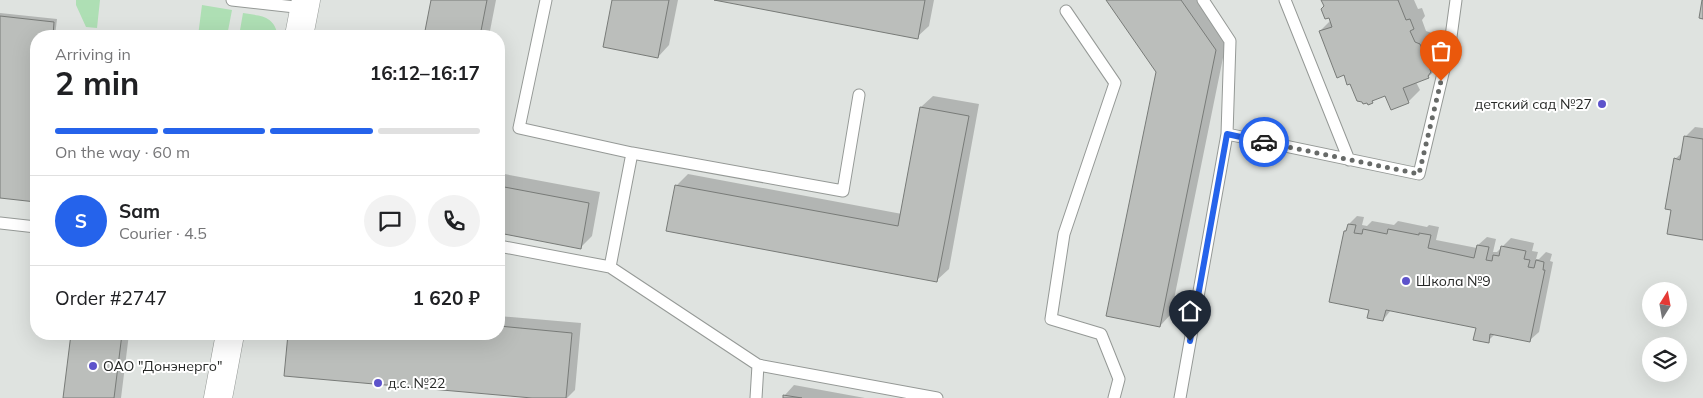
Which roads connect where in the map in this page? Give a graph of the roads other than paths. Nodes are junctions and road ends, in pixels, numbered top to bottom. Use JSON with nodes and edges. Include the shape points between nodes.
{"nodes":[{"id":1,"x":232,"y":0,"type":"edge"},
{"id":2,"x":546,"y":0,"type":"edge"},
{"id":3,"x":1203,"y":0,"type":"edge"},
{"id":4,"x":1285,"y":0,"type":"edge"},
{"id":5,"x":1456,"y":0,"type":"edge"},
{"id":6,"x":305,"y":4,"type":"edge"},
{"id":7,"x":1066,"y":11,"type":"dead end"},
{"id":8,"x":300,"y":30,"type":"edge"},
{"id":9,"x":859,"y":95,"type":"dead end"},
{"id":10,"x":1227,"y":134,"type":"junction"},
{"id":11,"x":632,"y":153,"type":"junction"},
{"id":12,"x":1349,"y":160,"type":"junction"},
{"id":13,"x":0,"y":223,"type":"edge"},
{"id":14,"x":30,"y":226,"type":"edge"},
{"id":15,"x":505,"y":247,"type":"edge"},
{"id":16,"x":610,"y":267,"type":"junction"},
{"id":17,"x":229,"y":340,"type":"edge"},
{"id":18,"x":758,"y":365,"type":"junction"},
{"id":19,"x":218,"y":398,"type":"edge"},
{"id":20,"x":756,"y":398,"type":"edge"},
{"id":21,"x":937,"y":398,"type":"edge"},
{"id":22,"x":1114,"y":398,"type":"edge"},
{"id":23,"x":1180,"y":398,"type":"edge"}],
"edges":[{"from":1,"to":6,"type":"lane"},
{"from":2,"to":11,"type":"lane","via":[[518,128]]},
{"from":3,"to":10,"type":"lane","via":[[1230,41]]},
{"from":4,"to":12,"type":"lane"},
{"from":5,"to":12,"type":"lane","via":[[1450,44],[1419,174]]},
{"from":6,"to":8,"type":"street"},
{"from":7,"to":22,"type":"lane","via":[[1115,83],[1064,234],[1051,319],[1102,334],[1119,378]]},
{"from":9,"to":11,"type":"lane","via":[[843,191]]},
{"from":10,"to":12,"type":"lane"},
{"from":10,"to":23,"type":"lane"},
{"from":11,"to":16,"type":"lane"},
{"from":13,"to":14,"type":"lane"},
{"from":15,"to":16,"type":"lane"},
{"from":16,"to":18,"type":"lane"},
{"from":17,"to":19,"type":"street"},
{"from":18,"to":20,"type":"lane"},
{"from":18,"to":21,"type":"lane"}]}
